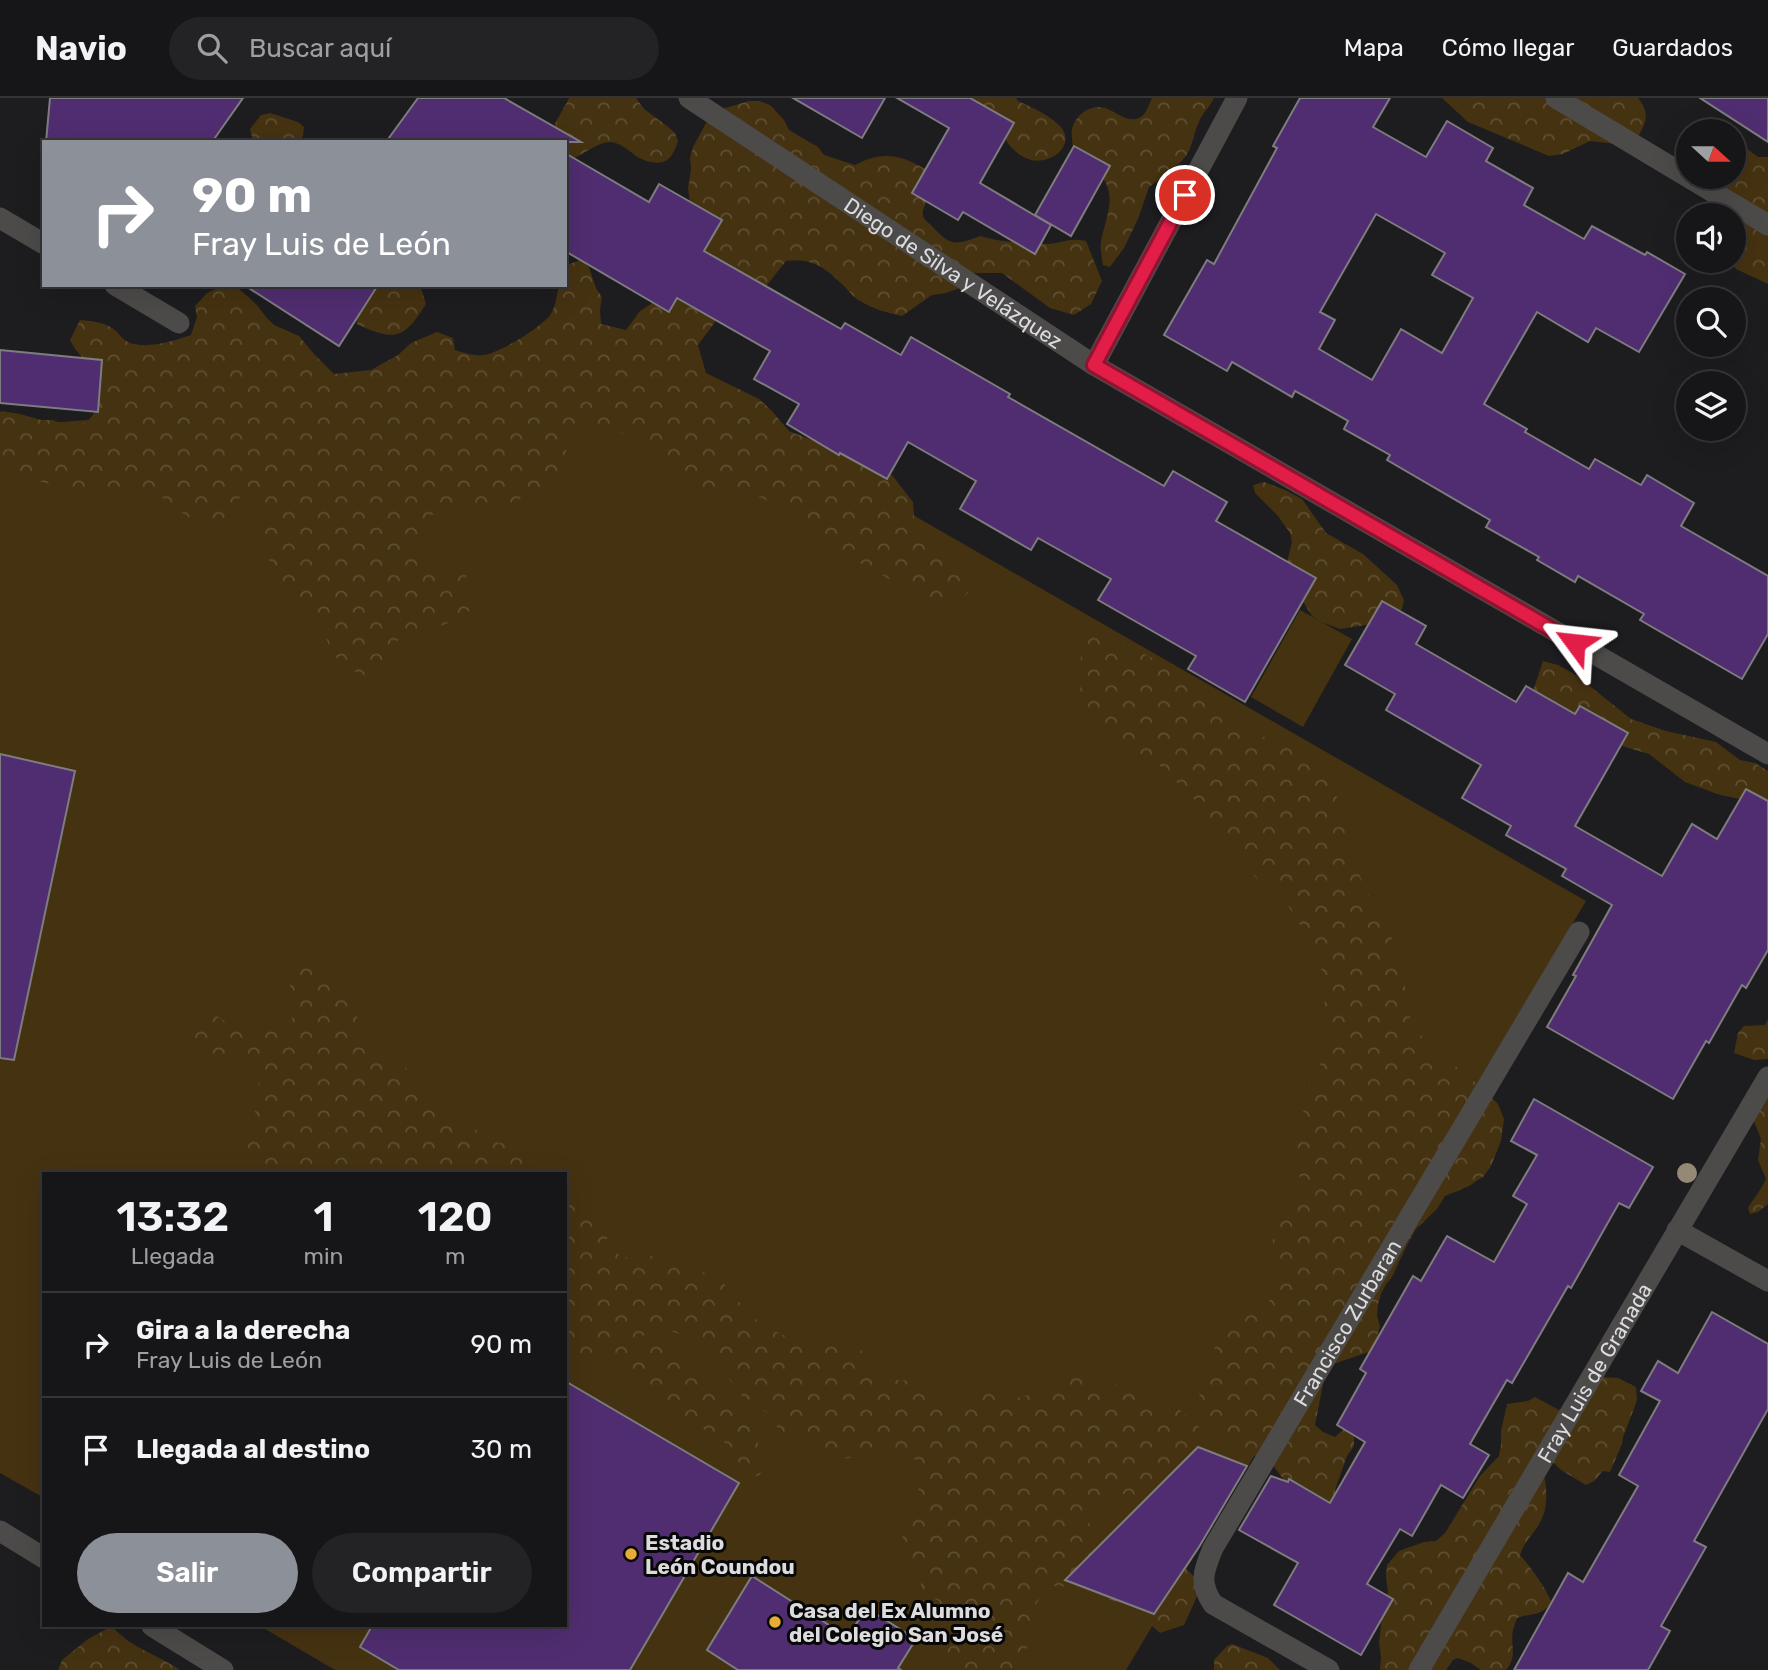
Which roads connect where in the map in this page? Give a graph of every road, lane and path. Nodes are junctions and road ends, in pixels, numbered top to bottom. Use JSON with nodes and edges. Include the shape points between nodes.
{"nodes":[{"id":1,"x":689,"y":98,"type":"edge"},
{"id":2,"x":1237,"y":98,"type":"edge"},
{"id":3,"x":1556,"y":98,"type":"edge"},
{"id":4,"x":0,"y":218,"type":"edge"},
{"id":5,"x":1768,"y":225,"type":"edge"},
{"id":6,"x":42,"y":243,"type":"edge"},
{"id":7,"x":118,"y":287,"type":"edge"},
{"id":8,"x":179,"y":323,"type":"dead end"},
{"id":9,"x":1094,"y":365,"type":"junction"},
{"id":10,"x":1768,"y":754,"type":"edge"},
{"id":11,"x":1579,"y":932,"type":"dead end"},
{"id":12,"x":1768,"y":1077,"type":"edge"},
{"id":13,"x":1677,"y":1230,"type":"junction"},
{"id":14,"x":1768,"y":1281,"type":"edge"},
{"id":15,"x":0,"y":1531,"type":"edge"},
{"id":16,"x":42,"y":1557,"type":"edge"},
{"id":17,"x":154,"y":1627,"type":"edge"},
{"id":18,"x":223,"y":1670,"type":"edge"},
{"id":19,"x":1329,"y":1670,"type":"edge"},
{"id":20,"x":1419,"y":1670,"type":"edge"}],
"edges":[{"from":1,"to":9,"type":"street","name":"Diego de Silva y Velázquez"},
{"from":2,"to":9,"type":"street"},
{"from":3,"to":5,"type":"street"},
{"from":4,"to":6,"type":"street"},
{"from":7,"to":8,"type":"street"},
{"from":9,"to":10,"type":"street","name":"Diego de Silva y Velázquez"},
{"from":11,"to":19,"type":"street","name":"Francisco Zurbaran","via":[[1205,1568],[1204,1591],[1213,1604]]},
{"from":12,"to":13,"type":"street","name":"Fray Luis de Granada"},
{"from":13,"to":14,"type":"street"},
{"from":13,"to":20,"type":"street","name":"Fray Luis de Granada"},
{"from":15,"to":16,"type":"street"},
{"from":17,"to":18,"type":"street"}]}
